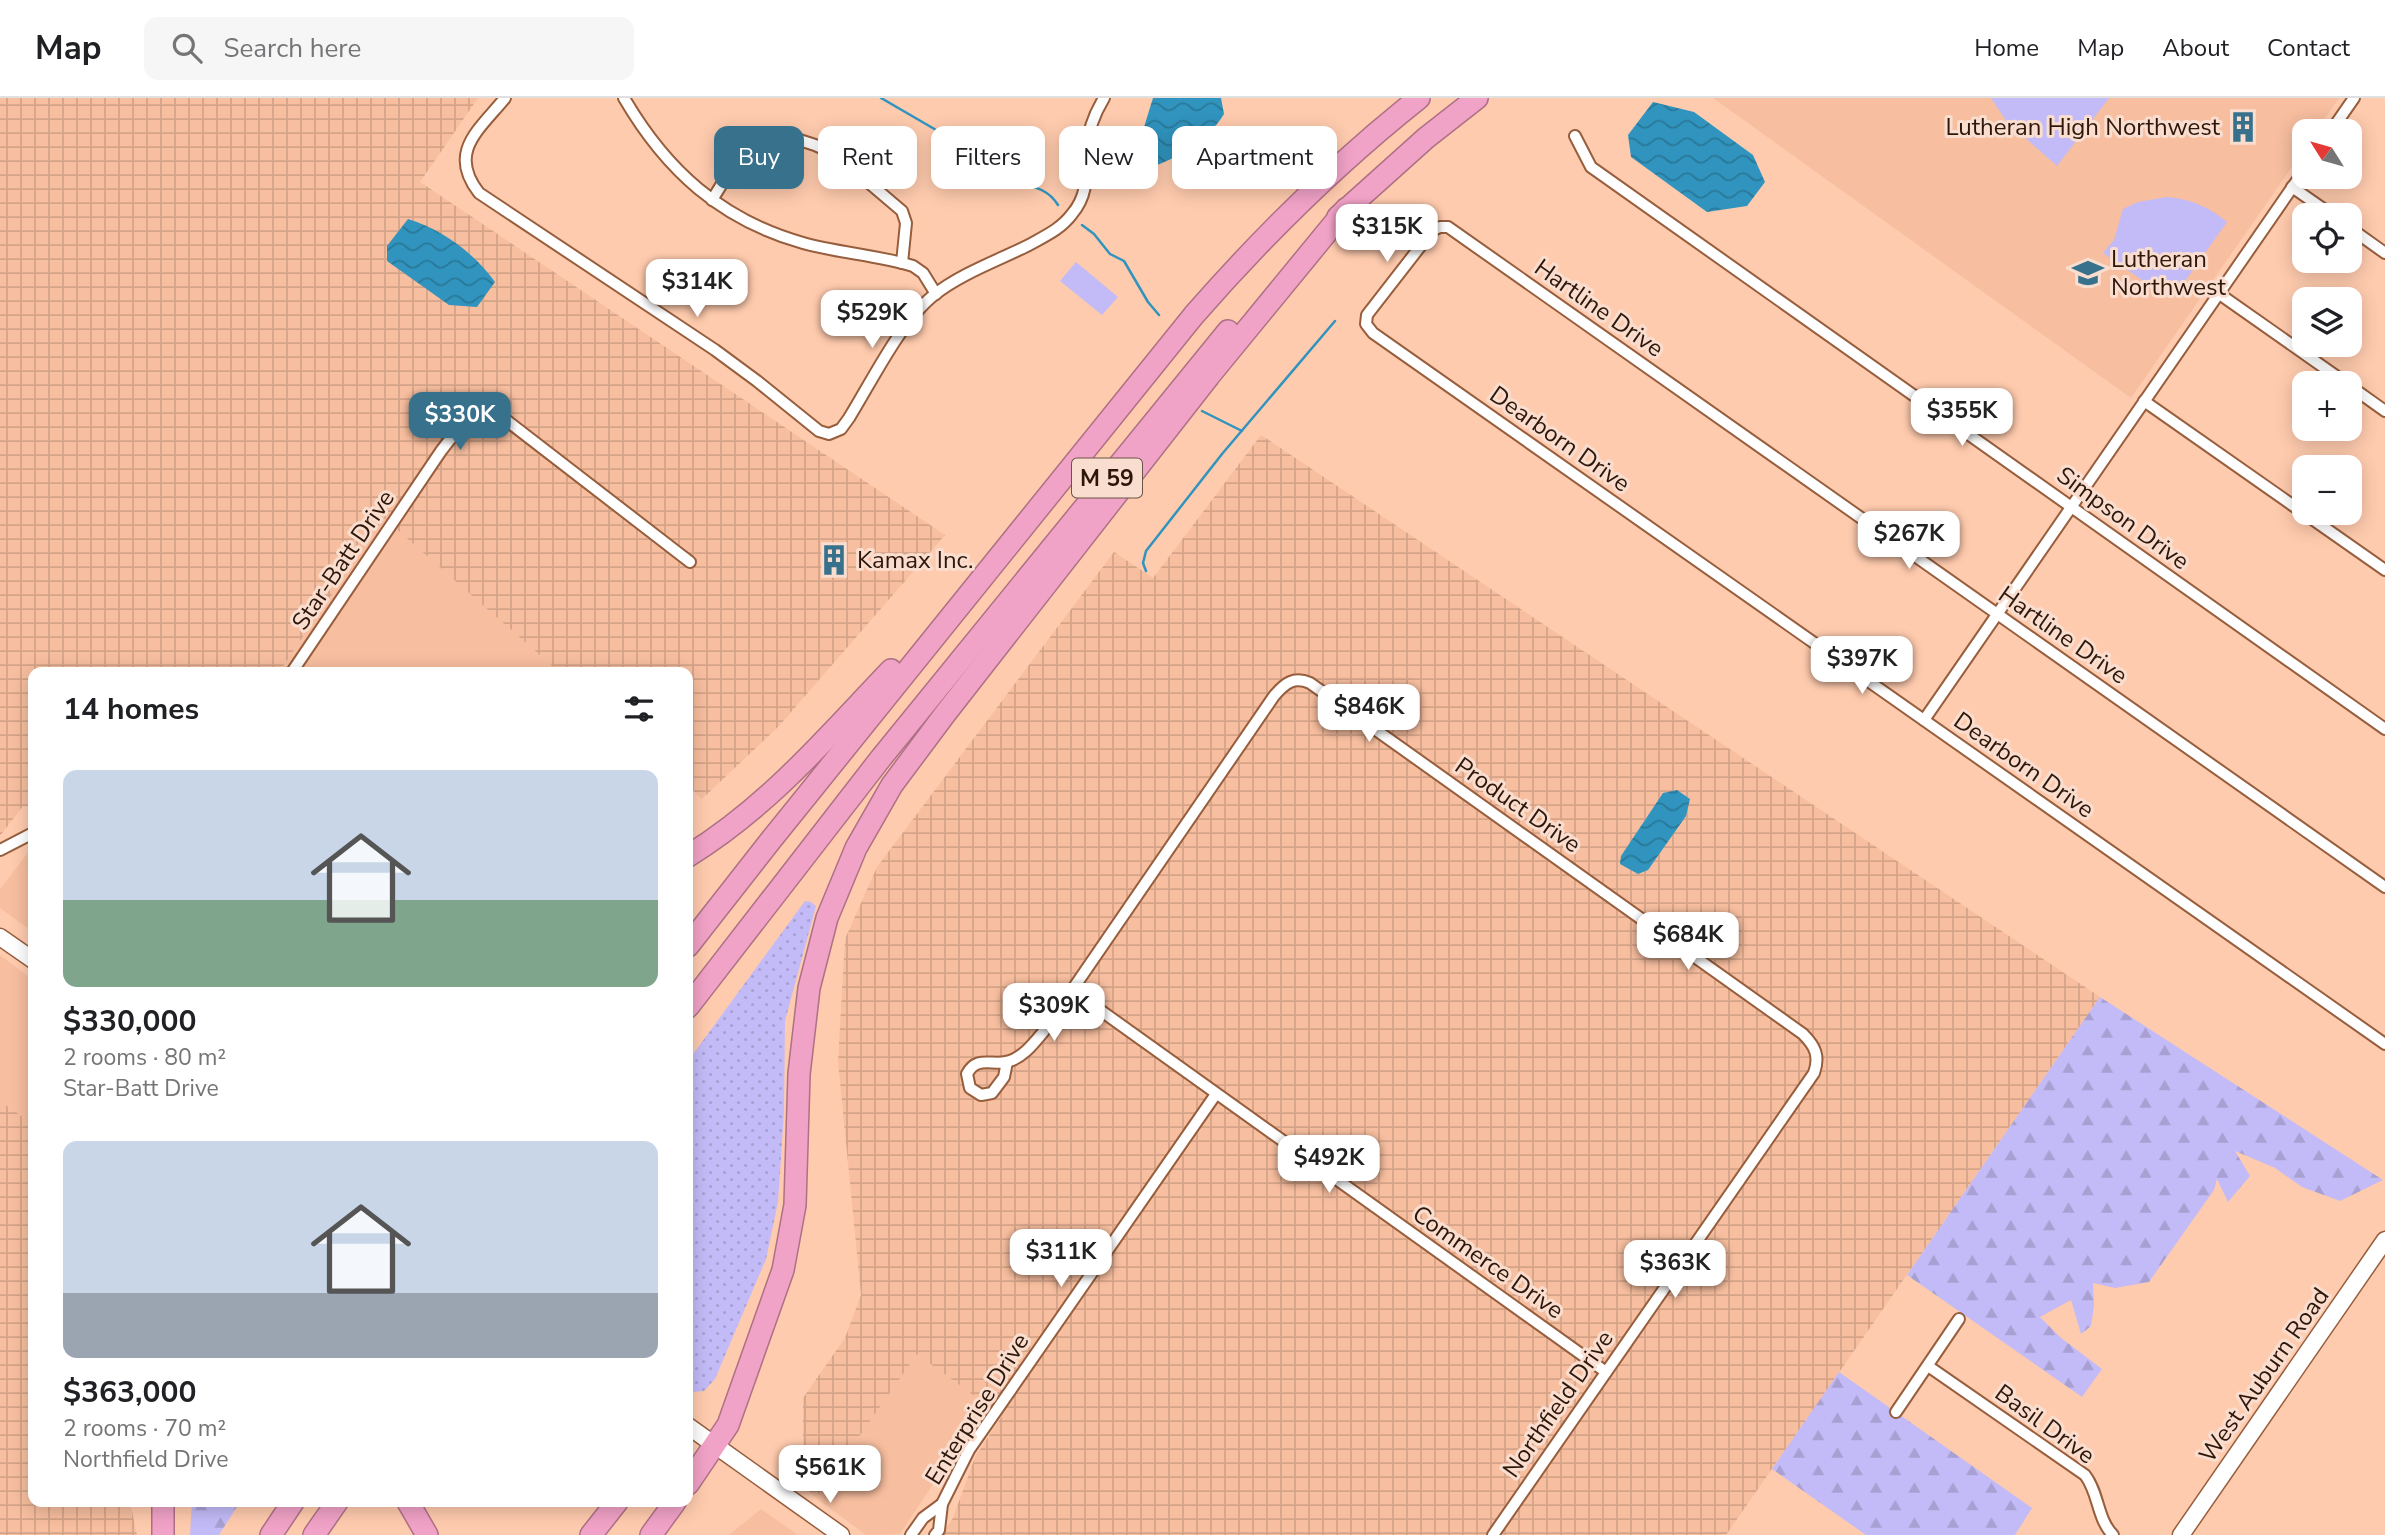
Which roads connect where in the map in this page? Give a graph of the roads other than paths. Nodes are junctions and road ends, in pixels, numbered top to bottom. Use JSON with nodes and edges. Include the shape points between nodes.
{"nodes":[{"id":1,"x":505,"y":98,"type":"edge"},
{"id":2,"x":624,"y":98,"type":"edge"},
{"id":3,"x":1104,"y":98,"type":"edge"},
{"id":4,"x":1419,"y":98,"type":"edge"},
{"id":5,"x":1477,"y":98,"type":"edge"},
{"id":6,"x":2354,"y":98,"type":"edge"},
{"id":7,"x":2339,"y":119,"type":"edge"},
{"id":8,"x":1575,"y":136,"type":"dead end"},
{"id":9,"x":2292,"y":187,"type":"edge"},
{"id":10,"x":2295,"y":189,"type":"edge"},
{"id":11,"x":712,"y":200,"type":"junction"},
{"id":12,"x":2315,"y":203,"type":"edge"},
{"id":13,"x":1346,"y":209,"type":"junction"},
{"id":14,"x":2362,"y":237,"type":"edge"},
{"id":15,"x":2385,"y":253,"type":"edge"},
{"id":16,"x":902,"y":263,"type":"junction"},
{"id":17,"x":2218,"y":293,"type":"junction"},
{"id":18,"x":936,"y":294,"type":"junction"},
{"id":19,"x":1366,"y":324,"type":"joint"},
{"id":20,"x":2328,"y":371,"type":"edge"},
{"id":21,"x":2362,"y":395,"type":"edge"},
{"id":22,"x":2144,"y":401,"type":"junction"},
{"id":23,"x":2385,"y":411,"type":"edge"},
{"id":24,"x":2072,"y":508,"type":"junction"},
{"id":25,"x":996,"y":559,"type":"junction"},
{"id":26,"x":690,"y":562,"type":"dead end"},
{"id":27,"x":2385,"y":570,"type":"edge"},
{"id":28,"x":1998,"y":615,"type":"junction"},
{"id":29,"x":295,"y":667,"type":"edge"},
{"id":30,"x":1924,"y":720,"type":"junction"},
{"id":31,"x":2385,"y":729,"type":"edge"},
{"id":32,"x":28,"y":836,"type":"edge"},
{"id":33,"x":0,"y":850,"type":"edge"},
{"id":34,"x":693,"y":853,"type":"edge"},
{"id":35,"x":2385,"y":887,"type":"edge"},
{"id":36,"x":0,"y":937,"type":"edge"},
{"id":37,"x":693,"y":940,"type":"edge"},
{"id":38,"x":28,"y":957,"type":"edge"},
{"id":39,"x":1072,"y":990,"type":"junction"},
{"id":40,"x":693,"y":1001,"type":"edge"},
{"id":41,"x":2385,"y":1044,"type":"edge"},
{"id":42,"x":1817,"y":1053,"type":"joint"},
{"id":43,"x":1007,"y":1062,"type":"dead end"},
{"id":44,"x":1216,"y":1094,"type":"junction"},
{"id":45,"x":2385,"y":1240,"type":"edge"},
{"id":46,"x":1959,"y":1319,"type":"dead end"},
{"id":47,"x":1928,"y":1366,"type":"junction"},
{"id":48,"x":1606,"y":1373,"type":"junction"},
{"id":49,"x":1896,"y":1412,"type":"dead end"},
{"id":50,"x":693,"y":1430,"type":"edge"},
{"id":51,"x":715,"y":1445,"type":"junction"},
{"id":52,"x":693,"y":1477,"type":"edge"},
{"id":53,"x":942,"y":1504,"type":"junction"},
{"id":54,"x":163,"y":1507,"type":"edge"},
{"id":55,"x":290,"y":1507,"type":"edge"},
{"id":56,"x":334,"y":1507,"type":"edge"},
{"id":57,"x":411,"y":1507,"type":"edge"},
{"id":58,"x":613,"y":1507,"type":"edge"},
{"id":59,"x":671,"y":1507,"type":"edge"},
{"id":60,"x":163,"y":1535,"type":"edge"},
{"id":61,"x":271,"y":1535,"type":"edge"},
{"id":62,"x":314,"y":1535,"type":"edge"},
{"id":63,"x":427,"y":1535,"type":"edge"},
{"id":64,"x":591,"y":1535,"type":"edge"},
{"id":65,"x":651,"y":1535,"type":"edge"},
{"id":66,"x":841,"y":1535,"type":"edge"},
{"id":67,"x":911,"y":1535,"type":"edge"},
{"id":68,"x":935,"y":1535,"type":"edge"},
{"id":69,"x":1493,"y":1535,"type":"edge"},
{"id":70,"x":2113,"y":1535,"type":"edge"},
{"id":71,"x":2181,"y":1535,"type":"edge"}],
"edges":[{"from":1,"to":18,"type":"street","via":[[469,144],[466,169],[480,193],[715,350],[819,431],[829,434],[841,429],[902,333]]},
{"from":2,"to":11,"type":"street","via":[[662,155]]},
{"from":3,"to":18,"type":"street","via":[[1091,127],[1087,180],[1074,213],[1050,234]]},
{"from":4,"to":25,"type":"highway","number":"M 59","via":[[1317,186],[1219,286]]},
{"from":5,"to":13,"type":"highway","number":"M 59"},
{"from":6,"to":7,"type":"street"},
{"from":8,"to":24,"type":"street","name":"Simpson Drive","via":[[1591,167]]},
{"from":9,"to":17,"type":"street"},
{"from":10,"to":12,"type":"street"},
{"from":11,"to":16,"type":"street","via":[[757,227],[803,243]]},
{"from":11,"to":16,"type":"street","via":[[744,148],[768,135],[790,136],[835,154],[902,211],[906,223]]},
{"from":13,"to":40,"type":"highway","number":"M 59","via":[[1264,290],[1187,379],[881,758]]},
{"from":13,"to":51,"type":"highway","via":[[1209,376],[920,746],[856,848],[827,918],[809,988],[788,1250],[729,1424]]},
{"from":14,"to":15,"type":"street"},
{"from":16,"to":18,"type":"street","via":[[923,273]]},
{"from":17,"to":20,"type":"street"},
{"from":17,"to":22,"type":"street"},
{"from":19,"to":28,"type":"street","name":"Hartline Drive","via":[[1367,315],[1433,230],[1448,227]]},
{"from":19,"to":30,"type":"street","name":"Dearborn Drive"},
{"from":21,"to":23,"type":"street"},
{"from":22,"to":24,"type":"street"},
{"from":22,"to":27,"type":"street"},
{"from":24,"to":28,"type":"street"},
{"from":24,"to":31,"type":"street","name":"Simpson Drive"},
{"from":25,"to":34,"type":"highway","via":[[774,793]]},
{"from":25,"to":37,"type":"highway","number":"M 59"},
{"from":26,"to":29,"type":"street","name":"Star-Batt Drive","via":[[506,420],[478,417],[448,443]]},
{"from":28,"to":30,"type":"street"},
{"from":28,"to":35,"type":"street","name":"Hartline Drive"},
{"from":30,"to":41,"type":"street","name":"Dearborn Drive"},
{"from":32,"to":33,"type":"street"},
{"from":36,"to":38,"type":"main road"},
{"from":39,"to":42,"type":"street","name":"Product Drive","via":[[1274,696],[1288,682],[1302,679],[1803,1034]]},
{"from":39,"to":43,"type":"street","via":[[1028,1050]]},
{"from":39,"to":44,"type":"street","name":"Commerce Drive"},
{"from":42,"to":48,"type":"street","name":"Northfield Drive","via":[[1814,1073]]},
{"from":44,"to":48,"type":"street","name":"Commerce Drive"},
{"from":44,"to":53,"type":"street","name":"Enterprise Drive","via":[[988,1422]]},
{"from":45,"to":71,"type":"main road","name":"West Auburn Road"},
{"from":46,"to":47,"type":"street"},
{"from":47,"to":49,"type":"street"},
{"from":47,"to":70,"type":"street","name":"Basil Drive","via":[[2085,1475]]},
{"from":48,"to":69,"type":"street","name":"Northfield Drive"},
{"from":50,"to":51,"type":"main road"},
{"from":51,"to":52,"type":"highway"},
{"from":51,"to":66,"type":"main road"},
{"from":53,"to":67,"type":"street","name":"Enterprise Drive","via":[[923,1518]]},
{"from":53,"to":68,"type":"street","name":"Enterprise Drive"},
{"from":54,"to":60,"type":"highway"},
{"from":55,"to":61,"type":"highway"},
{"from":56,"to":62,"type":"highway"},
{"from":57,"to":63,"type":"highway"},
{"from":58,"to":64,"type":"highway"},
{"from":59,"to":65,"type":"highway"}]}
